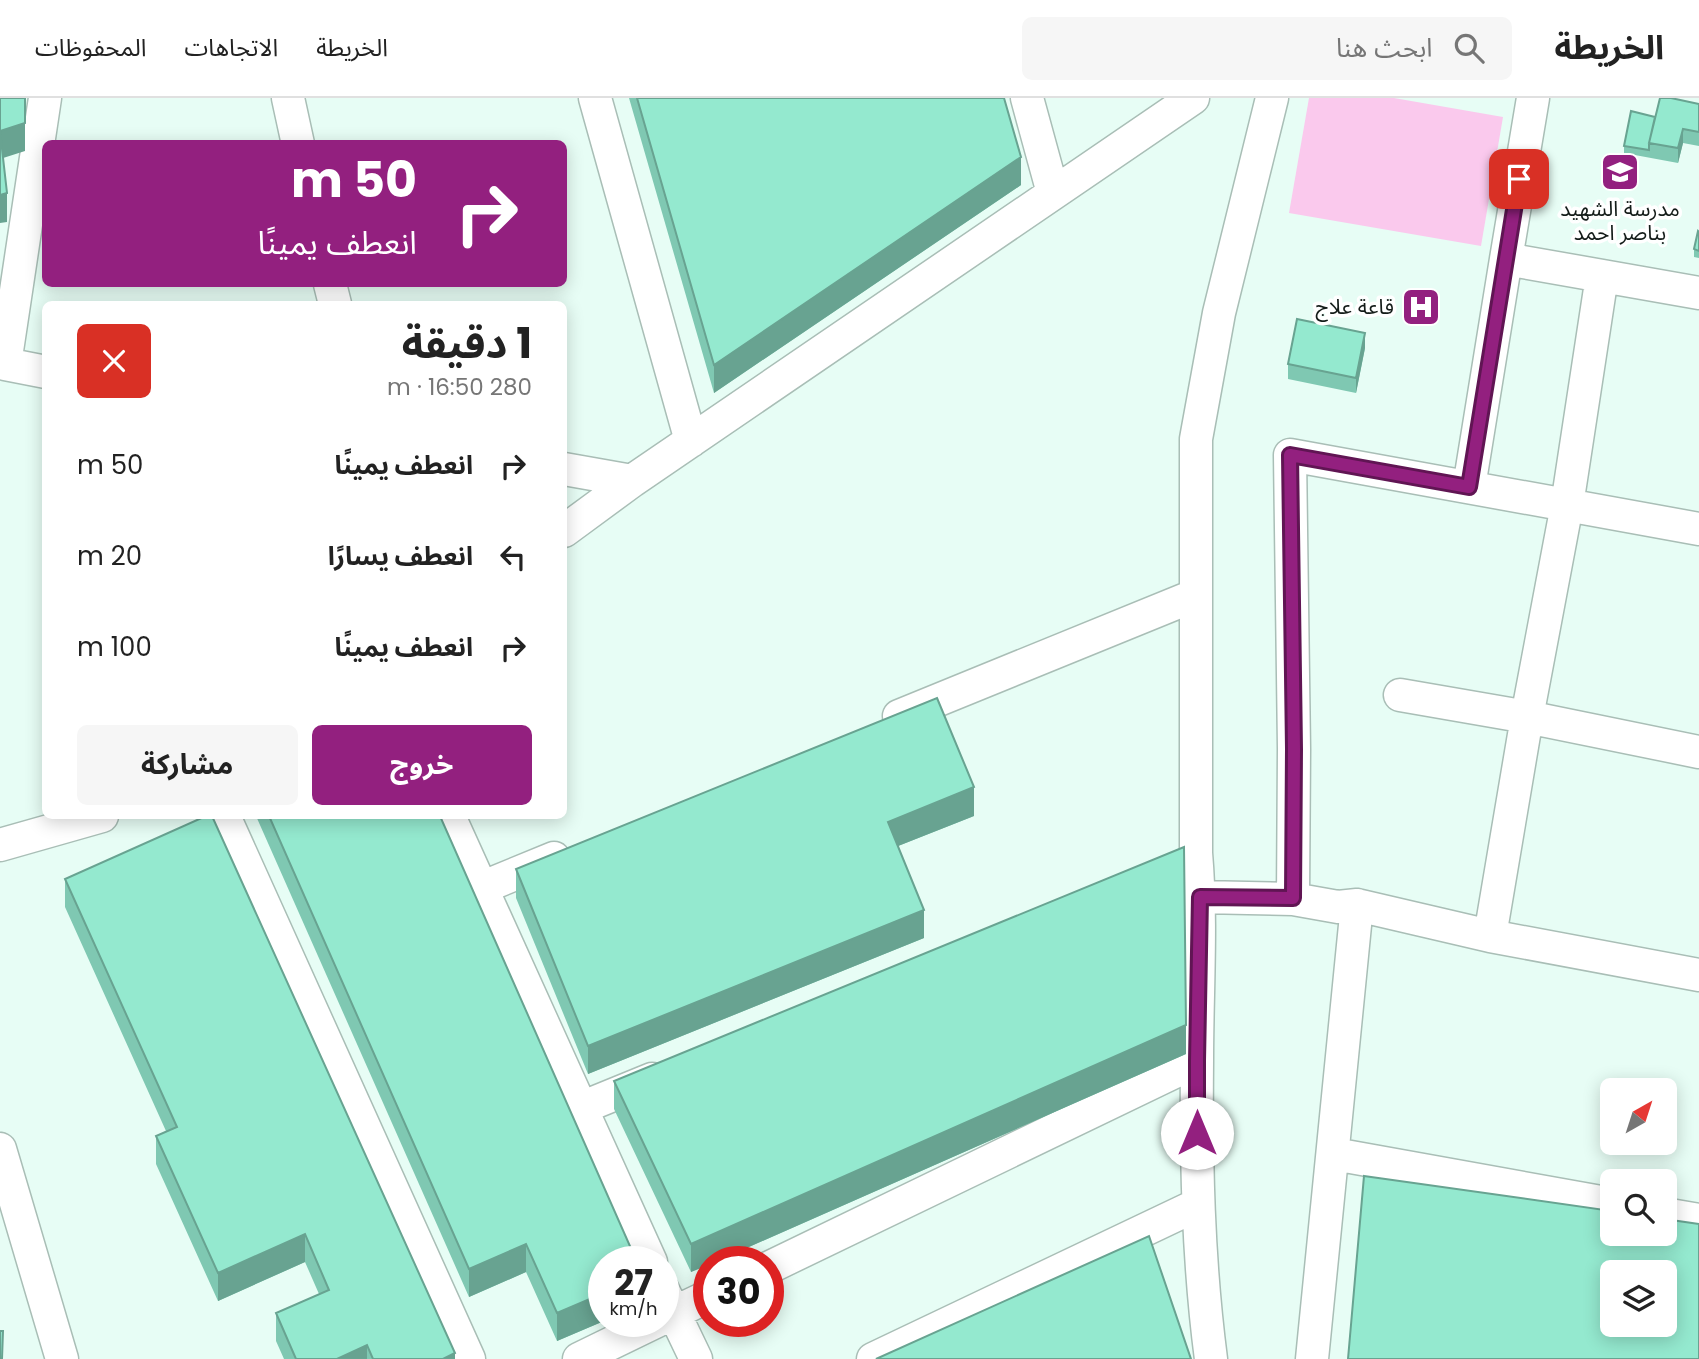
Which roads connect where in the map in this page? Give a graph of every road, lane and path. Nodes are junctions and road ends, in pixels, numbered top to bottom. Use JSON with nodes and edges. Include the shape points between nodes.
{"nodes":[{"id":1,"x":45,"y":98,"type":"edge"},
{"id":2,"x":288,"y":98,"type":"edge"},
{"id":3,"x":595,"y":98,"type":"edge"},
{"id":4,"x":1027,"y":98,"type":"edge"},
{"id":5,"x":1192,"y":98,"type":"edge"},
{"id":6,"x":1272,"y":98,"type":"edge"},
{"id":7,"x":1533,"y":98,"type":"edge"},
{"id":8,"x":297,"y":140,"type":"edge"},
{"id":9,"x":1053,"y":193,"type":"junction"},
{"id":10,"x":1506,"y":259,"type":"junction"},
{"id":11,"x":1602,"y":276,"type":"junction"},
{"id":12,"x":1699,"y":293,"type":"edge"},
{"id":13,"x":3,"y":364,"type":"edge"},
{"id":14,"x":42,"y":371,"type":"edge"},
{"id":15,"x":691,"y":441,"type":"junction"},
{"id":16,"x":567,"y":470,"type":"edge"},
{"id":17,"x":632,"y":481,"type":"junction"},
{"id":18,"x":1469,"y":487,"type":"junction"},
{"id":19,"x":1567,"y":505,"type":"junction"},
{"id":20,"x":567,"y":529,"type":"edge"},
{"id":21,"x":1699,"y":529,"type":"edge"},
{"id":22,"x":1196,"y":595,"type":"junction"},
{"id":23,"x":1400,"y":695,"type":"dead end"},
{"id":24,"x":1527,"y":717,"type":"junction"},
{"id":25,"x":877,"y":726,"type":"edge"},
{"id":26,"x":1699,"y":752,"type":"edge"},
{"id":27,"x":91,"y":819,"type":"edge"},
{"id":28,"x":225,"y":819,"type":"edge"},
{"id":29,"x":450,"y":819,"type":"edge"},
{"id":30,"x":0,"y":845,"type":"edge"},
{"id":31,"x":583,"y":846,"type":"edge"},
{"id":32,"x":481,"y":888,"type":"junction"},
{"id":33,"x":1200,"y":897,"type":"junction"},
{"id":34,"x":1293,"y":898,"type":"junction"},
{"id":35,"x":1357,"y":905,"type":"junction"},
{"id":36,"x":1490,"y":936,"type":"junction"},
{"id":37,"x":1699,"y":975,"type":"edge"},
{"id":38,"x":1197,"y":1061,"type":"junction"},
{"id":39,"x":684,"y":1066,"type":"edge"},
{"id":40,"x":581,"y":1108,"type":"junction"},
{"id":41,"x":0,"y":1149,"type":"edge"},
{"id":42,"x":1334,"y":1154,"type":"junction"},
{"id":43,"x":1600,"y":1203,"type":"edge"},
{"id":44,"x":1197,"y":1205,"type":"junction"},
{"id":45,"x":1677,"y":1216,"type":"edge"},
{"id":46,"x":1699,"y":1220,"type":"edge"},
{"id":47,"x":644,"y":1246,"type":"edge"},
{"id":48,"x":784,"y":1260,"type":"edge"},
{"id":49,"x":679,"y":1334,"type":"edge"},
{"id":50,"x":618,"y":1337,"type":"edge"},
{"id":51,"x":62,"y":1359,"type":"edge"},
{"id":52,"x":470,"y":1359,"type":"edge"},
{"id":53,"x":579,"y":1359,"type":"edge"},
{"id":54,"x":696,"y":1359,"type":"edge"},
{"id":55,"x":873,"y":1359,"type":"edge"},
{"id":56,"x":1211,"y":1359,"type":"edge"},
{"id":57,"x":1312,"y":1359,"type":"edge"}],
"edges":[{"from":1,"to":13,"type":"street"},
{"from":2,"to":8,"type":"street"},
{"from":3,"to":15,"type":"street"},
{"from":4,"to":9,"type":"street"},
{"from":5,"to":9,"type":"street"},
{"from":6,"to":22,"type":"street","via":[[1219,313],[1196,439]]},
{"from":7,"to":10,"type":"street"},
{"from":9,"to":15,"type":"street"},
{"from":10,"to":11,"type":"street"},
{"from":10,"to":18,"type":"street"},
{"from":11,"to":12,"type":"street"},
{"from":11,"to":19,"type":"street"},
{"from":13,"to":14,"type":"street"},
{"from":15,"to":17,"type":"street"},
{"from":16,"to":17,"type":"street"},
{"from":17,"to":20,"type":"street"},
{"from":18,"to":19,"type":"street"},
{"from":18,"to":34,"type":"street","via":[[1290,455]]},
{"from":19,"to":21,"type":"street"},
{"from":19,"to":24,"type":"street"},
{"from":22,"to":25,"type":"street"},
{"from":22,"to":33,"type":"street","via":[[1184,858]]},
{"from":23,"to":24,"type":"street"},
{"from":24,"to":26,"type":"street"},
{"from":24,"to":36,"type":"street"},
{"from":27,"to":30,"type":"street"},
{"from":28,"to":52,"type":"street"},
{"from":29,"to":32,"type":"street"},
{"from":31,"to":32,"type":"street"},
{"from":32,"to":40,"type":"street"},
{"from":33,"to":34,"type":"street"},
{"from":33,"to":38,"type":"street"},
{"from":34,"to":35,"type":"street","via":[[1338,907]]},
{"from":35,"to":36,"type":"street"},
{"from":35,"to":42,"type":"street"},
{"from":36,"to":37,"type":"street"},
{"from":38,"to":44,"type":"street"},
{"from":38,"to":48,"type":"street"},
{"from":39,"to":40,"type":"street"},
{"from":40,"to":47,"type":"street"},
{"from":41,"to":51,"type":"street"},
{"from":42,"to":43,"type":"street"},
{"from":42,"to":57,"type":"street"},
{"from":44,"to":55,"type":"street"},
{"from":44,"to":56,"type":"street"},
{"from":45,"to":46,"type":"street"},
{"from":49,"to":54,"type":"street"},
{"from":50,"to":53,"type":"street"}]}
